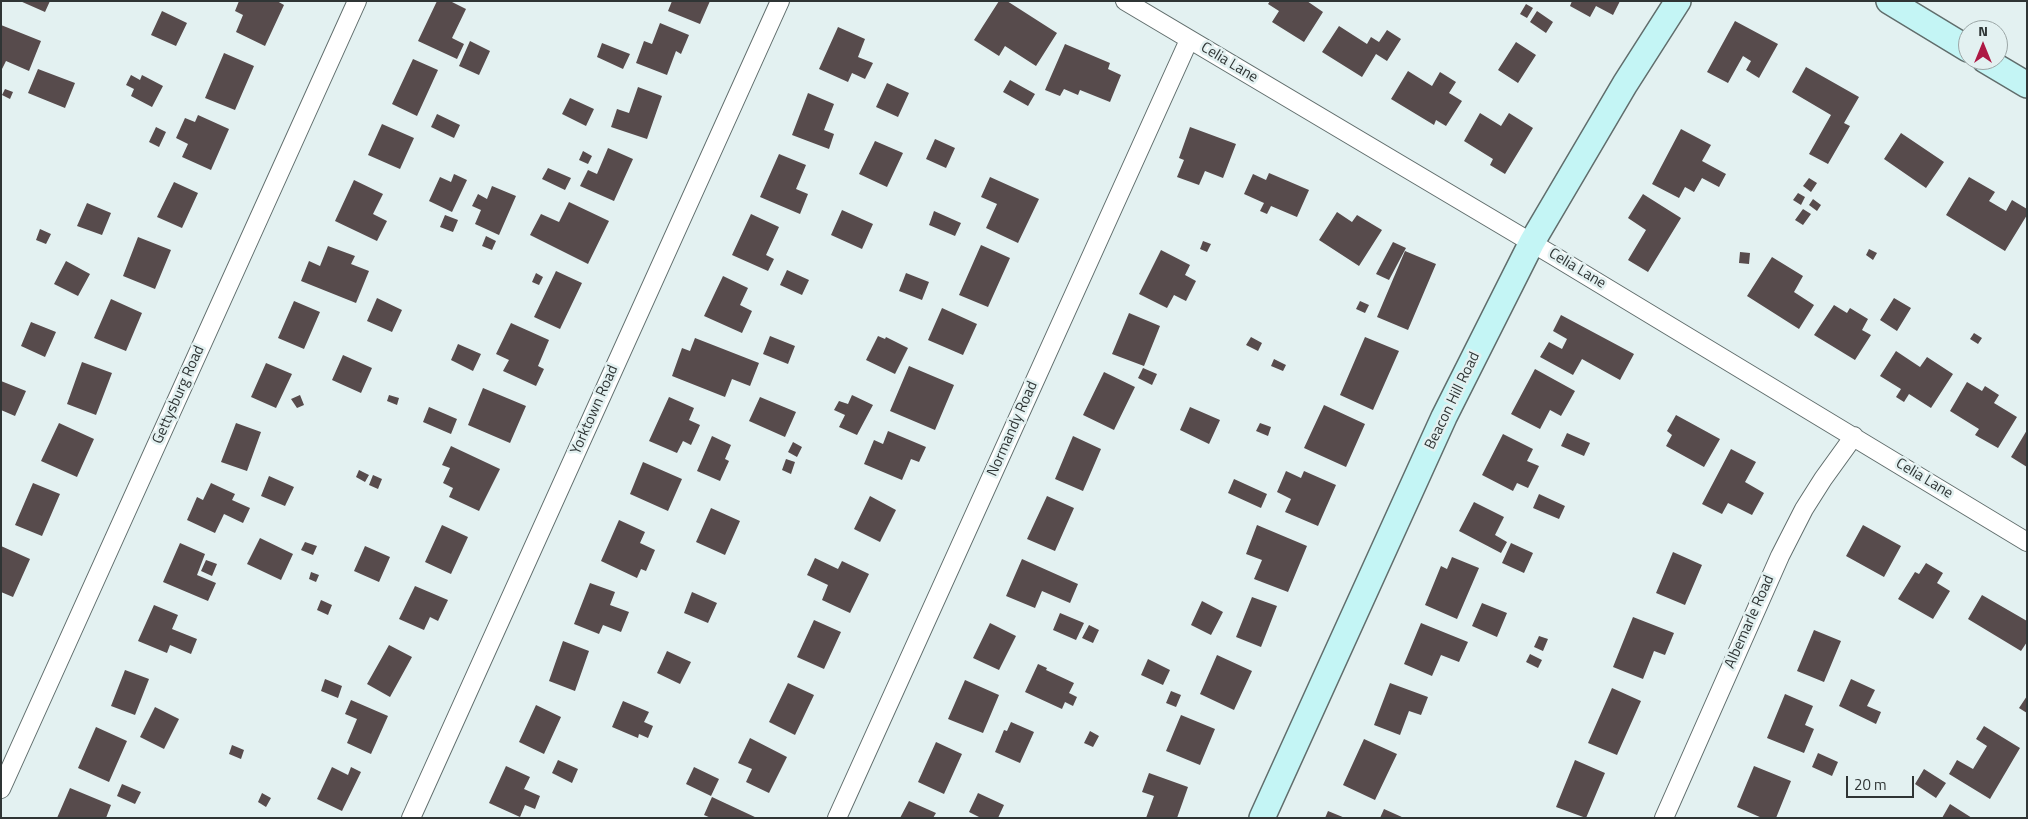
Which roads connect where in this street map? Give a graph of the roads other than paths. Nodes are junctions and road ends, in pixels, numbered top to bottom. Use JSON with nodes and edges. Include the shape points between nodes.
{"nodes":[{"id":1,"x":357,"y":1,"type":"edge"},
{"id":2,"x":780,"y":1,"type":"edge"},
{"id":3,"x":1125,"y":1,"type":"edge"},
{"id":4,"x":1678,"y":1,"type":"edge"},
{"id":5,"x":1889,"y":1,"type":"edge"},
{"id":6,"x":1189,"y":40,"type":"junction"},
{"id":7,"x":1958,"y":43,"type":"edge"},
{"id":8,"x":2002,"y":70,"type":"edge"},
{"id":9,"x":2027,"y":85,"type":"edge"},
{"id":10,"x":1532,"y":242,"type":"junction"},
{"id":11,"x":1854,"y":436,"type":"junction"},
{"id":12,"x":2027,"y":542,"type":"edge"},
{"id":13,"x":1,"y":789,"type":"edge"},
{"id":14,"x":411,"y":818,"type":"edge"},
{"id":15,"x":837,"y":818,"type":"edge"},
{"id":16,"x":1262,"y":818,"type":"edge"},
{"id":17,"x":1664,"y":818,"type":"edge"}],
"edges":[{"from":1,"to":13,"type":"street","name":"Gettysburg Road"},
{"from":2,"to":14,"type":"street","name":"Yorktown Road"},
{"from":3,"to":6,"type":"street","name":"Celia Lane"},
{"from":4,"to":10,"type":"street","name":"Beacon Hill Road"},
{"from":5,"to":7,"type":"street"},
{"from":6,"to":10,"type":"street","name":"Celia Lane"},
{"from":6,"to":15,"type":"street","name":"Normandy Road"},
{"from":8,"to":9,"type":"street"},
{"from":10,"to":11,"type":"street","name":"Celia Lane"},
{"from":10,"to":16,"type":"street","name":"Beacon Hill Road","via":[[1444,417]]},
{"from":11,"to":12,"type":"street","name":"Celia Lane"},
{"from":11,"to":17,"type":"street","name":"Albemarle Road","via":[[1804,509],[1780,556]]}]}
